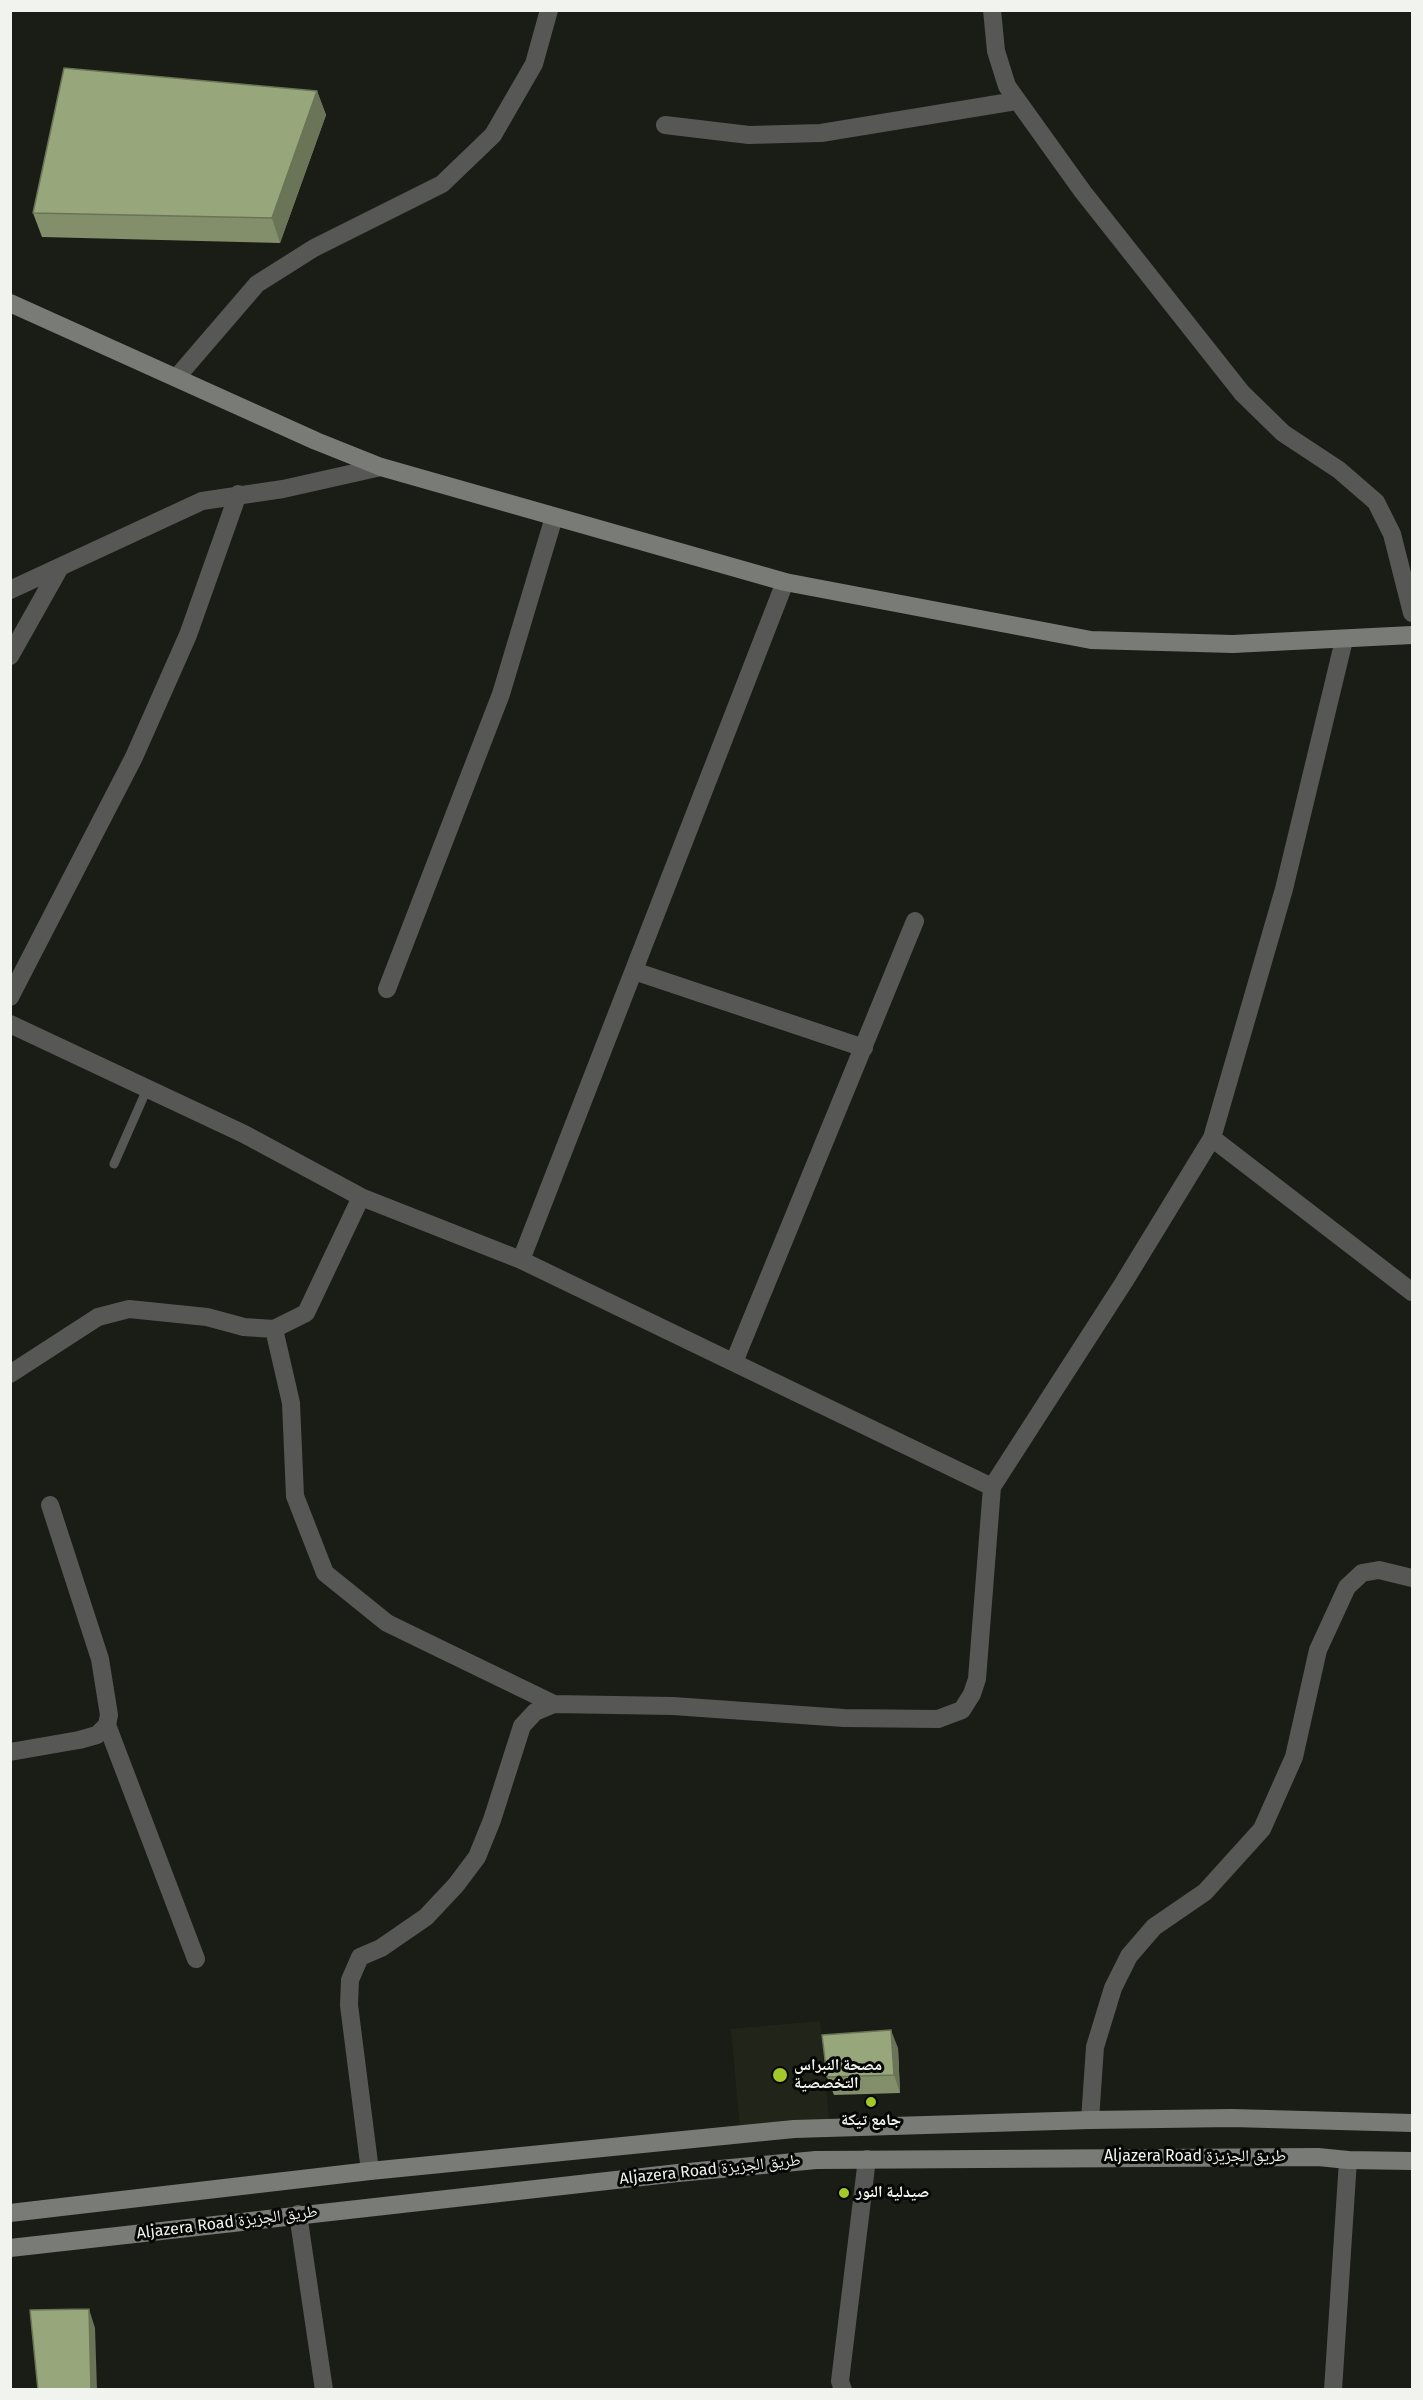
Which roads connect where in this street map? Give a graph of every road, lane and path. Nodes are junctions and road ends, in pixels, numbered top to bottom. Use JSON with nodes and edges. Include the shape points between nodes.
{"nodes":[{"id":1,"x":549,"y":10,"type":"edge"},
{"id":2,"x":992,"y":10,"type":"edge"},
{"id":3,"x":1016,"y":101,"type":"junction"},
{"id":4,"x":665,"y":125,"type":"dead end"},
{"id":5,"x":10,"y":303,"type":"edge"},
{"id":6,"x":177,"y":377,"type":"junction"},
{"id":7,"x":381,"y":467,"type":"junction"},
{"id":8,"x":238,"y":494,"type":"junction"},
{"id":9,"x":554,"y":517,"type":"junction"},
{"id":10,"x":59,"y":569,"type":"junction"},
{"id":11,"x":785,"y":582,"type":"junction"},
{"id":12,"x":10,"y":590,"type":"edge"},
{"id":13,"x":1413,"y":613,"type":"edge"},
{"id":14,"x":1413,"y":635,"type":"edge"},
{"id":15,"x":1344,"y":640,"type":"junction"},
{"id":16,"x":10,"y":656,"type":"edge"},
{"id":17,"x":915,"y":921,"type":"dead end"},
{"id":18,"x":634,"y":971,"type":"junction"},
{"id":19,"x":387,"y":989,"type":"dead end"},
{"id":20,"x":10,"y":997,"type":"edge"},
{"id":21,"x":10,"y":1024,"type":"edge"},
{"id":22,"x":864,"y":1048,"type":"junction"},
{"id":23,"x":147,"y":1089,"type":"junction"},
{"id":24,"x":1212,"y":1138,"type":"junction"},
{"id":25,"x":114,"y":1164,"type":"dead end"},
{"id":26,"x":361,"y":1197,"type":"junction"},
{"id":27,"x":520,"y":1260,"type":"junction"},
{"id":28,"x":1413,"y":1292,"type":"edge"},
{"id":29,"x":274,"y":1329,"type":"junction"},
{"id":30,"x":734,"y":1362,"type":"junction"},
{"id":31,"x":10,"y":1374,"type":"edge"},
{"id":32,"x":992,"y":1487,"type":"junction"},
{"id":33,"x":50,"y":1505,"type":"dead end"},
{"id":34,"x":1413,"y":1578,"type":"edge"},
{"id":35,"x":554,"y":1704,"type":"junction"},
{"id":36,"x":107,"y":1725,"type":"junction"},
{"id":37,"x":10,"y":1752,"type":"edge"},
{"id":38,"x":195,"y":1959,"type":"dead end"},
{"id":39,"x":1090,"y":2120,"type":"junction"},
{"id":40,"x":1413,"y":2123,"type":"edge"},
{"id":41,"x":867,"y":2159,"type":"junction"},
{"id":42,"x":1348,"y":2160,"type":"junction"},
{"id":43,"x":1413,"y":2161,"type":"edge"},
{"id":44,"x":370,"y":2171,"type":"junction"},
{"id":45,"x":10,"y":2213,"type":"edge"},
{"id":46,"x":298,"y":2214,"type":"junction"},
{"id":47,"x":10,"y":2248,"type":"edge"},
{"id":48,"x":324,"y":2390,"type":"edge"},
{"id":49,"x":843,"y":2390,"type":"edge"},
{"id":50,"x":1333,"y":2390,"type":"edge"}],
"edges":[{"from":1,"to":6,"type":"street","via":[[534,64],[493,135],[442,184],[314,248],[257,284]]},
{"from":2,"to":3,"type":"street","via":[[996,51]]},
{"from":3,"to":4,"type":"street","via":[[821,133],[749,135]]},
{"from":3,"to":13,"type":"street","via":[[1242,393],[1283,434],[1339,470],[1377,502],[1392,534]]},
{"from":5,"to":6,"type":"main road"},
{"from":6,"to":7,"type":"main road"},
{"from":7,"to":8,"type":"street","via":[[283,489]]},
{"from":7,"to":9,"type":"main road"},
{"from":8,"to":10,"type":"street","via":[[202,501]]},
{"from":8,"to":20,"type":"street","via":[[188,636],[134,757]]},
{"from":9,"to":11,"type":"main road"},
{"from":9,"to":19,"type":"street","via":[[501,694]]},
{"from":10,"to":12,"type":"street"},
{"from":10,"to":16,"type":"street"},
{"from":11,"to":15,"type":"main road","via":[[1091,640],[1233,644]]},
{"from":11,"to":18,"type":"street"},
{"from":14,"to":15,"type":"main road"},
{"from":15,"to":24,"type":"street","via":[[1284,889]]},
{"from":17,"to":22,"type":"street"},
{"from":18,"to":22,"type":"street"},
{"from":18,"to":27,"type":"street"},
{"from":21,"to":23,"type":"street"},
{"from":22,"to":30,"type":"street"},
{"from":23,"to":25,"type":"lane"},
{"from":23,"to":26,"type":"street","via":[[244,1134]]},
{"from":24,"to":28,"type":"street"},
{"from":24,"to":32,"type":"street"},
{"from":26,"to":27,"type":"street"},
{"from":26,"to":29,"type":"street","via":[[306,1313]]},
{"from":27,"to":30,"type":"street"},
{"from":29,"to":31,"type":"street","via":[[129,1309],[98,1317]]},
{"from":29,"to":35,"type":"street","via":[[291,1403],[295,1496],[324,1573],[387,1623]]},
{"from":30,"to":32,"type":"street"},
{"from":32,"to":35,"type":"street","via":[[977,1679],[962,1710],[938,1719],[844,1718],[673,1706]]},
{"from":33,"to":36,"type":"street","via":[[95,1641],[109,1715]]},
{"from":34,"to":39,"type":"street","via":[[1379,1570],[1362,1573],[1347,1587],[1318,1650],[1294,1757],[1262,1829],[1205,1892],[1154,1927],[1129,1956],[1113,1988],[1095,2047]]},
{"from":35,"to":44,"type":"street","via":[[535,1712],[522,1726],[477,1857],[426,1917],[381,1948],[360,1957],[350,1980],[349,2005]]},
{"from":36,"to":37,"type":"street","via":[[97,1735]]},
{"from":36,"to":38,"type":"street"},
{"from":39,"to":40,"type":"main road","name":"Aljazera Road طريق الجزيزة","via":[[1233,2118]]},
{"from":39,"to":44,"type":"main road","name":"Aljazera Road طريق الجزيزة","via":[[794,2129]]},
{"from":41,"to":42,"type":"main road","name":"Aljazera Road طريق الجزيزة"},
{"from":41,"to":46,"type":"main road","name":"Aljazera Road طريق الجزيزة","via":[[678,2173]]},
{"from":41,"to":49,"type":"street","via":[[840,2380]]},
{"from":42,"to":43,"type":"main road","name":"Aljazera Road طريق الجزيزة"},
{"from":42,"to":50,"type":"street"},
{"from":44,"to":45,"type":"main road","name":"Aljazera Road طريق الجزيزة"},
{"from":46,"to":47,"type":"main road","name":"Aljazera Road طريق الجزيزة"},
{"from":46,"to":48,"type":"street"}]}
